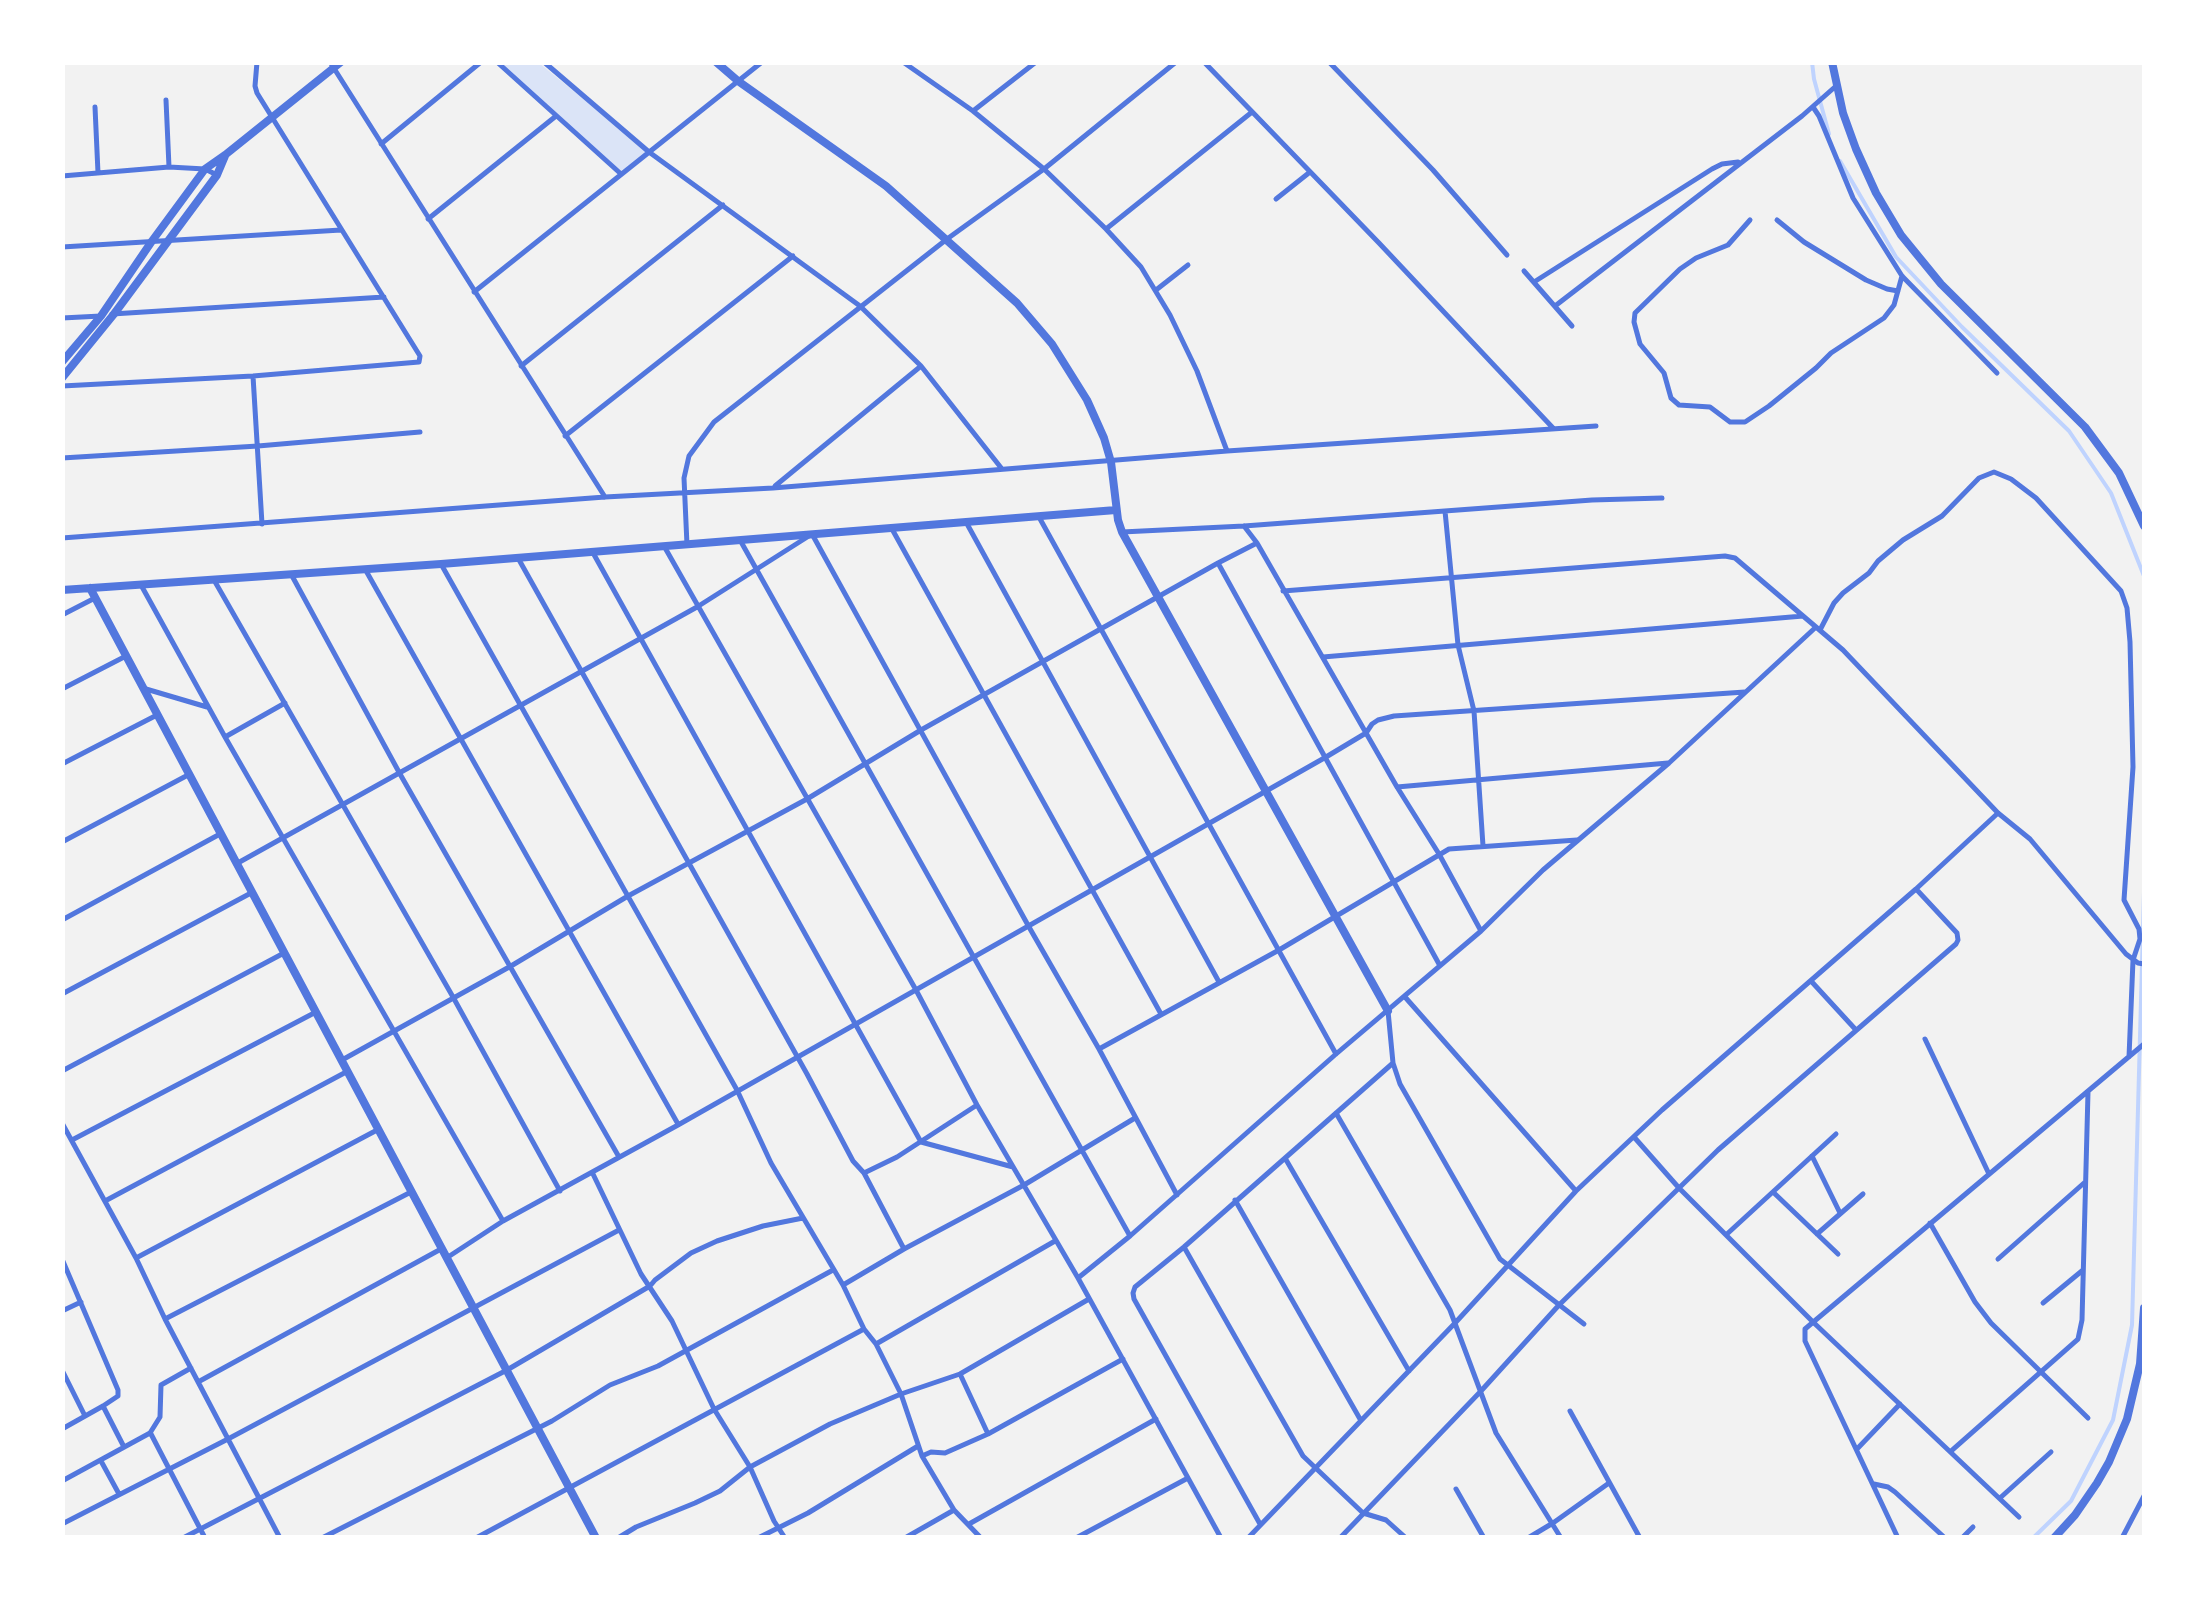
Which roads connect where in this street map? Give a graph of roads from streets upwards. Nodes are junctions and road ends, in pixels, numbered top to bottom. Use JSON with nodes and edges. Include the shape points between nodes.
{"nodes":[{"id":1,"x":258,"y":62,"type":"edge"},
{"id":2,"x":481,"y":62,"type":"edge"},
{"id":3,"x":496,"y":62,"type":"edge"},
{"id":4,"x":544,"y":62,"type":"edge"},
{"id":5,"x":716,"y":62,"type":"edge"},
{"id":6,"x":762,"y":62,"type":"edge"},
{"id":7,"x":902,"y":62,"type":"edge"},
{"id":8,"x":1036,"y":62,"type":"edge"},
{"id":9,"x":1176,"y":62,"type":"edge"},
{"id":10,"x":1204,"y":62,"type":"edge"},
{"id":11,"x":1329,"y":62,"type":"edge"},
{"id":12,"x":1832,"y":62,"type":"edge"},
{"id":13,"x":335,"y":64,"type":"edge"},
{"id":14,"x":738,"y":81,"type":"junction"},
{"id":15,"x":1836,"y":86,"type":"junction"},
{"id":16,"x":166,"y":100,"type":"dead end"},
{"id":17,"x":95,"y":106,"type":"dead end"},
{"id":18,"x":1814,"y":106,"type":"junction"},
{"id":19,"x":973,"y":111,"type":"junction"},
{"id":20,"x":1252,"y":112,"type":"junction"},
{"id":21,"x":556,"y":116,"type":"junction"},
{"id":22,"x":271,"y":118,"type":"junction"},
{"id":23,"x":381,"y":144,"type":"junction"},
{"id":24,"x":650,"y":152,"type":"junction"},
{"id":25,"x":225,"y":156,"type":"junction"},
{"id":26,"x":1741,"y":162,"type":"junction"},
{"id":27,"x":169,"y":167,"type":"junction"},
{"id":28,"x":205,"y":168,"type":"junction"},
{"id":29,"x":1044,"y":169,"type":"junction"},
{"id":30,"x":1310,"y":172,"type":"junction"},
{"id":31,"x":98,"y":174,"type":"junction"},
{"id":32,"x":622,"y":174,"type":"junction"},
{"id":33,"x":217,"y":175,"type":"junction"},
{"id":34,"x":62,"y":176,"type":"edge"},
{"id":35,"x":1276,"y":199,"type":"dead end"},
{"id":36,"x":723,"y":205,"type":"junction"},
{"id":37,"x":428,"y":219,"type":"junction"},
{"id":38,"x":1750,"y":220,"type":"dead end"},
{"id":39,"x":1777,"y":220,"type":"dead end"},
{"id":40,"x":1106,"y":229,"type":"junction"},
{"id":41,"x":341,"y":230,"type":"junction"},
{"id":42,"x":947,"y":239,"type":"junction"},
{"id":43,"x":152,"y":240,"type":"junction"},
{"id":44,"x":167,"y":240,"type":"junction"},
{"id":45,"x":62,"y":247,"type":"edge"},
{"id":46,"x":1507,"y":255,"type":"dead end"},
{"id":47,"x":792,"y":256,"type":"junction"},
{"id":48,"x":1188,"y":265,"type":"dead end"},
{"id":49,"x":1524,"y":271,"type":"dead end"},
{"id":50,"x":1902,"y":276,"type":"junction"},
{"id":51,"x":1534,"y":282,"type":"junction"},
{"id":52,"x":1156,"y":290,"type":"junction"},
{"id":53,"x":1898,"y":291,"type":"junction"},
{"id":54,"x":474,"y":292,"type":"junction"},
{"id":55,"x":384,"y":297,"type":"junction"},
{"id":56,"x":860,"y":306,"type":"junction"},
{"id":57,"x":1555,"y":306,"type":"junction"},
{"id":58,"x":114,"y":314,"type":"junction"},
{"id":59,"x":101,"y":316,"type":"junction"},
{"id":60,"x":62,"y":318,"type":"edge"},
{"id":61,"x":1572,"y":326,"type":"dead end"},
{"id":62,"x":62,"y":362,"type":"edge"},
{"id":63,"x":520,"y":366,"type":"junction"},
{"id":64,"x":921,"y":366,"type":"junction"},
{"id":65,"x":1996,"y":372,"type":"dead end"},
{"id":66,"x":253,"y":376,"type":"junction"},
{"id":67,"x":62,"y":378,"type":"edge"},
{"id":68,"x":62,"y":386,"type":"edge"},
{"id":69,"x":1596,"y":426,"type":"dead end"},
{"id":70,"x":1552,"y":428,"type":"junction"},
{"id":71,"x":420,"y":432,"type":"dead end"},
{"id":72,"x":565,"y":436,"type":"junction"},
{"id":73,"x":258,"y":446,"type":"junction"},
{"id":74,"x":1228,"y":451,"type":"junction"},
{"id":75,"x":62,"y":458,"type":"edge"},
{"id":76,"x":1111,"y":462,"type":"junction"},
{"id":77,"x":1002,"y":469,"type":"junction"},
{"id":78,"x":773,"y":488,"type":"junction"},
{"id":79,"x":684,"y":493,"type":"junction"},
{"id":80,"x":605,"y":497,"type":"junction"},
{"id":81,"x":1662,"y":498,"type":"dead end"},
{"id":82,"x":1116,"y":510,"type":"junction"},
{"id":83,"x":1445,"y":512,"type":"junction"},
{"id":84,"x":1039,"y":517,"type":"junction"},
{"id":85,"x":966,"y":522,"type":"junction"},
{"id":86,"x":262,"y":524,"type":"junction"},
{"id":87,"x":1244,"y":526,"type":"junction"},
{"id":88,"x":2144,"y":526,"type":"edge"},
{"id":89,"x":892,"y":528,"type":"junction"},
{"id":90,"x":1122,"y":532,"type":"junction"},
{"id":91,"x":812,"y":534,"type":"junction"},
{"id":92,"x":62,"y":538,"type":"edge"},
{"id":93,"x":740,"y":540,"type":"junction"},
{"id":94,"x":1257,"y":543,"type":"junction"},
{"id":95,"x":687,"y":544,"type":"junction"},
{"id":96,"x":664,"y":546,"type":"junction"},
{"id":97,"x":592,"y":551,"type":"junction"},
{"id":98,"x":518,"y":558,"type":"junction"},
{"id":99,"x":1218,"y":562,"type":"junction"},
{"id":100,"x":440,"y":564,"type":"junction"},
{"id":101,"x":366,"y":569,"type":"junction"},
{"id":102,"x":757,"y":572,"type":"junction"},
{"id":103,"x":291,"y":574,"type":"junction"},
{"id":104,"x":1452,"y":577,"type":"junction"},
{"id":105,"x":214,"y":580,"type":"junction"},
{"id":106,"x":141,"y":585,"type":"junction"},
{"id":107,"x":90,"y":588,"type":"junction"},
{"id":108,"x":62,"y":590,"type":"edge"},
{"id":109,"x":1284,"y":591,"type":"junction"},
{"id":110,"x":96,"y":597,"type":"junction"},
{"id":111,"x":1160,"y":597,"type":"junction"},
{"id":112,"x":697,"y":607,"type":"junction"},
{"id":113,"x":62,"y":615,"type":"edge"},
{"id":114,"x":1804,"y":616,"type":"junction"},
{"id":115,"x":1818,"y":628,"type":"junction"},
{"id":116,"x":1101,"y":630,"type":"junction"},
{"id":117,"x":640,"y":638,"type":"junction"},
{"id":118,"x":1458,"y":644,"type":"junction"},
{"id":119,"x":126,"y":656,"type":"junction"},
{"id":120,"x":1323,"y":657,"type":"junction"},
{"id":121,"x":1044,"y":663,"type":"junction"},
{"id":122,"x":581,"y":671,"type":"junction"},
{"id":123,"x":143,"y":688,"type":"junction"},
{"id":124,"x":62,"y":690,"type":"edge"},
{"id":125,"x":1745,"y":692,"type":"junction"},
{"id":126,"x":984,"y":696,"type":"junction"},
{"id":127,"x":286,"y":703,"type":"junction"},
{"id":128,"x":520,"y":704,"type":"junction"},
{"id":129,"x":209,"y":708,"type":"junction"},
{"id":130,"x":1474,"y":711,"type":"junction"},
{"id":131,"x":158,"y":714,"type":"junction"},
{"id":132,"x":922,"y":730,"type":"junction"},
{"id":133,"x":1366,"y":733,"type":"junction"},
{"id":134,"x":225,"y":737,"type":"junction"},
{"id":135,"x":460,"y":737,"type":"junction"},
{"id":136,"x":1326,"y":757,"type":"junction"},
{"id":137,"x":1669,"y":762,"type":"junction"},
{"id":138,"x":62,"y":764,"type":"edge"},
{"id":139,"x":866,"y":764,"type":"junction"},
{"id":140,"x":190,"y":774,"type":"junction"},
{"id":141,"x":400,"y":774,"type":"junction"},
{"id":142,"x":1477,"y":779,"type":"junction"},
{"id":143,"x":1397,"y":786,"type":"junction"},
{"id":144,"x":1266,"y":791,"type":"junction"},
{"id":145,"x":807,"y":799,"type":"junction"},
{"id":146,"x":342,"y":804,"type":"junction"},
{"id":147,"x":1998,"y":813,"type":"junction"},
{"id":148,"x":1209,"y":822,"type":"junction"},
{"id":149,"x":748,"y":831,"type":"junction"},
{"id":150,"x":220,"y":834,"type":"junction"},
{"id":151,"x":283,"y":837,"type":"junction"},
{"id":152,"x":1578,"y":840,"type":"junction"},
{"id":153,"x":62,"y":842,"type":"edge"},
{"id":154,"x":1483,"y":846,"type":"junction"},
{"id":155,"x":1439,"y":854,"type":"junction"},
{"id":156,"x":1151,"y":856,"type":"junction"},
{"id":157,"x":236,"y":864,"type":"junction"},
{"id":158,"x":688,"y":864,"type":"junction"},
{"id":159,"x":1393,"y":883,"type":"junction"},
{"id":160,"x":1916,"y":889,"type":"junction"},
{"id":161,"x":1092,"y":891,"type":"junction"},
{"id":162,"x":251,"y":893,"type":"junction"},
{"id":163,"x":628,"y":896,"type":"junction"},
{"id":164,"x":1334,"y":915,"type":"junction"},
{"id":165,"x":62,"y":920,"type":"edge"},
{"id":166,"x":1028,"y":927,"type":"junction"},
{"id":167,"x":1481,"y":930,"type":"junction"},
{"id":168,"x":569,"y":932,"type":"junction"},
{"id":169,"x":1279,"y":950,"type":"junction"},
{"id":170,"x":284,"y":953,"type":"junction"},
{"id":171,"x":974,"y":958,"type":"junction"},
{"id":172,"x":2139,"y":962,"type":"edge"},
{"id":173,"x":1439,"y":964,"type":"junction"},
{"id":174,"x":510,"y":966,"type":"junction"},
{"id":175,"x":1812,"y":981,"type":"junction"},
{"id":176,"x":1219,"y":982,"type":"junction"},
{"id":177,"x":916,"y":990,"type":"junction"},
{"id":178,"x":62,"y":994,"type":"edge"},
{"id":179,"x":1406,"y":996,"type":"junction"},
{"id":180,"x":452,"y":997,"type":"junction"},
{"id":181,"x":1388,"y":1011,"type":"junction"},
{"id":182,"x":316,"y":1012,"type":"junction"},
{"id":183,"x":1161,"y":1014,"type":"junction"},
{"id":184,"x":854,"y":1025,"type":"junction"},
{"id":185,"x":394,"y":1030,"type":"junction"},
{"id":186,"x":1856,"y":1030,"type":"junction"},
{"id":187,"x":1925,"y":1039,"type":"dead end"},
{"id":188,"x":2144,"y":1044,"type":"edge"},
{"id":189,"x":1100,"y":1049,"type":"junction"},
{"id":190,"x":1336,"y":1054,"type":"junction"},
{"id":191,"x":797,"y":1056,"type":"junction"},
{"id":192,"x":2129,"y":1058,"type":"junction"},
{"id":193,"x":342,"y":1060,"type":"junction"},
{"id":194,"x":1393,"y":1063,"type":"junction"},
{"id":195,"x":62,"y":1072,"type":"edge"},
{"id":196,"x":348,"y":1072,"type":"junction"},
{"id":197,"x":738,"y":1090,"type":"junction"},
{"id":198,"x":2088,"y":1092,"type":"junction"},
{"id":199,"x":977,"y":1105,"type":"junction"},
{"id":200,"x":1336,"y":1112,"type":"junction"},
{"id":201,"x":1136,"y":1117,"type":"junction"},
{"id":202,"x":62,"y":1123,"type":"edge"},
{"id":203,"x":678,"y":1125,"type":"junction"},
{"id":204,"x":378,"y":1130,"type":"junction"},
{"id":205,"x":1836,"y":1134,"type":"dead end"},
{"id":206,"x":1634,"y":1136,"type":"junction"},
{"id":207,"x":72,"y":1140,"type":"junction"},
{"id":208,"x":921,"y":1142,"type":"junction"},
{"id":209,"x":1081,"y":1149,"type":"junction"},
{"id":210,"x":1812,"y":1156,"type":"junction"},
{"id":211,"x":619,"y":1157,"type":"junction"},
{"id":212,"x":1285,"y":1158,"type":"junction"},
{"id":213,"x":1015,"y":1167,"type":"junction"},
{"id":214,"x":864,"y":1172,"type":"junction"},
{"id":215,"x":592,"y":1173,"type":"junction"},
{"id":216,"x":1989,"y":1174,"type":"junction"},
{"id":217,"x":2084,"y":1183,"type":"junction"},
{"id":218,"x":1024,"y":1184,"type":"junction"},
{"id":219,"x":1678,"y":1188,"type":"junction"},
{"id":220,"x":412,"y":1191,"type":"junction"},
{"id":221,"x":560,"y":1191,"type":"junction"},
{"id":222,"x":1576,"y":1192,"type":"junction"},
{"id":223,"x":1773,"y":1192,"type":"junction"},
{"id":224,"x":1863,"y":1194,"type":"dead end"},
{"id":225,"x":1177,"y":1195,"type":"junction"},
{"id":226,"x":1235,"y":1200,"type":"junction"},
{"id":227,"x":105,"y":1201,"type":"junction"},
{"id":228,"x":1840,"y":1213,"type":"junction"},
{"id":229,"x":803,"y":1218,"type":"junction"},
{"id":230,"x":503,"y":1221,"type":"junction"},
{"id":231,"x":1930,"y":1223,"type":"junction"},
{"id":232,"x":619,"y":1230,"type":"junction"},
{"id":233,"x":1727,"y":1234,"type":"junction"},
{"id":234,"x":1816,"y":1234,"type":"junction"},
{"id":235,"x":1130,"y":1236,"type":"junction"},
{"id":236,"x":1056,"y":1241,"type":"junction"},
{"id":237,"x":1184,"y":1247,"type":"junction"},
{"id":238,"x":904,"y":1249,"type":"junction"},
{"id":239,"x":445,"y":1253,"type":"junction"},
{"id":240,"x":1838,"y":1254,"type":"dead end"},
{"id":241,"x":62,"y":1258,"type":"edge"},
{"id":242,"x":136,"y":1258,"type":"junction"},
{"id":243,"x":1998,"y":1258,"type":"dead end"},
{"id":244,"x":1507,"y":1266,"type":"junction"},
{"id":245,"x":833,"y":1270,"type":"junction"},
{"id":246,"x":2083,"y":1270,"type":"junction"},
{"id":247,"x":1078,"y":1278,"type":"junction"},
{"id":248,"x":843,"y":1285,"type":"junction"},
{"id":249,"x":650,"y":1286,"type":"junction"},
{"id":250,"x":1089,"y":1298,"type":"junction"},
{"id":251,"x":80,"y":1302,"type":"junction"},
{"id":252,"x":2044,"y":1303,"type":"dead end"},
{"id":253,"x":1559,"y":1305,"type":"junction"},
{"id":254,"x":475,"y":1308,"type":"junction"},
{"id":255,"x":2144,"y":1308,"type":"edge"},
{"id":256,"x":62,"y":1311,"type":"edge"},
{"id":257,"x":165,"y":1320,"type":"junction"},
{"id":258,"x":1456,"y":1322,"type":"junction"},
{"id":259,"x":1812,"y":1322,"type":"junction"},
{"id":260,"x":1584,"y":1324,"type":"dead end"},
{"id":261,"x":864,"y":1328,"type":"junction"},
{"id":262,"x":876,"y":1344,"type":"junction"},
{"id":263,"x":685,"y":1350,"type":"junction"},
{"id":264,"x":1123,"y":1358,"type":"junction"},
{"id":265,"x":191,"y":1368,"type":"junction"},
{"id":266,"x":62,"y":1370,"type":"edge"},
{"id":267,"x":507,"y":1370,"type":"junction"},
{"id":268,"x":1408,"y":1371,"type":"junction"},
{"id":269,"x":2042,"y":1371,"type":"junction"},
{"id":270,"x":960,"y":1374,"type":"junction"},
{"id":271,"x":198,"y":1382,"type":"junction"},
{"id":272,"x":1481,"y":1391,"type":"junction"},
{"id":273,"x":901,"y":1394,"type":"junction"},
{"id":274,"x":1900,"y":1403,"type":"junction"},
{"id":275,"x":104,"y":1406,"type":"junction"},
{"id":276,"x":714,"y":1409,"type":"junction"},
{"id":277,"x":1570,"y":1411,"type":"dead end"},
{"id":278,"x":85,"y":1416,"type":"junction"},
{"id":279,"x":2088,"y":1418,"type":"dead end"},
{"id":280,"x":1156,"y":1419,"type":"junction"},
{"id":281,"x":1360,"y":1420,"type":"junction"},
{"id":282,"x":538,"y":1428,"type":"junction"},
{"id":283,"x":62,"y":1429,"type":"edge"},
{"id":284,"x":150,"y":1432,"type":"junction"},
{"id":285,"x":988,"y":1434,"type":"junction"},
{"id":286,"x":228,"y":1439,"type":"junction"},
{"id":287,"x":918,"y":1446,"type":"junction"},
{"id":288,"x":124,"y":1447,"type":"junction"},
{"id":289,"x":1857,"y":1449,"type":"junction"},
{"id":290,"x":1950,"y":1451,"type":"junction"},
{"id":291,"x":2052,"y":1452,"type":"dead end"},
{"id":292,"x":922,"y":1456,"type":"junction"},
{"id":293,"x":102,"y":1461,"type":"junction"},
{"id":294,"x":750,"y":1468,"type":"junction"},
{"id":295,"x":1315,"y":1468,"type":"junction"},
{"id":296,"x":169,"y":1469,"type":"junction"},
{"id":297,"x":1188,"y":1478,"type":"junction"},
{"id":298,"x":62,"y":1481,"type":"edge"},
{"id":299,"x":1609,"y":1482,"type":"junction"},
{"id":300,"x":1874,"y":1484,"type":"junction"},
{"id":301,"x":570,"y":1488,"type":"junction"},
{"id":302,"x":1456,"y":1489,"type":"dead end"},
{"id":303,"x":119,"y":1494,"type":"junction"},
{"id":304,"x":2144,"y":1496,"type":"edge"},
{"id":305,"x":259,"y":1498,"type":"junction"},
{"id":306,"x":2000,"y":1498,"type":"junction"},
{"id":307,"x":954,"y":1510,"type":"junction"},
{"id":308,"x":1363,"y":1513,"type":"junction"},
{"id":309,"x":2019,"y":1517,"type":"dead end"},
{"id":310,"x":1553,"y":1523,"type":"junction"},
{"id":311,"x":62,"y":1524,"type":"edge"},
{"id":312,"x":970,"y":1524,"type":"junction"},
{"id":313,"x":1260,"y":1524,"type":"junction"},
{"id":314,"x":779,"y":1527,"type":"junction"},
{"id":315,"x":1973,"y":1527,"type":"dead end"},
{"id":316,"x":200,"y":1528,"type":"junction"},
{"id":317,"x":1220,"y":1537,"type":"edge"},
{"id":318,"x":183,"y":1538,"type":"edge"},
{"id":319,"x":205,"y":1538,"type":"edge"},
{"id":320,"x":280,"y":1538,"type":"edge"},
{"id":321,"x":322,"y":1538,"type":"edge"},
{"id":322,"x":476,"y":1538,"type":"edge"},
{"id":323,"x":596,"y":1538,"type":"edge"},
{"id":324,"x":618,"y":1538,"type":"edge"},
{"id":325,"x":758,"y":1538,"type":"edge"},
{"id":326,"x":785,"y":1538,"type":"edge"},
{"id":327,"x":906,"y":1538,"type":"edge"},
{"id":328,"x":982,"y":1538,"type":"edge"},
{"id":329,"x":1076,"y":1538,"type":"edge"},
{"id":330,"x":1248,"y":1538,"type":"edge"},
{"id":331,"x":1340,"y":1538,"type":"edge"},
{"id":332,"x":1406,"y":1538,"type":"edge"},
{"id":333,"x":1484,"y":1538,"type":"edge"},
{"id":334,"x":1528,"y":1538,"type":"edge"},
{"id":335,"x":1561,"y":1538,"type":"edge"},
{"id":336,"x":1640,"y":1538,"type":"edge"},
{"id":337,"x":1898,"y":1538,"type":"edge"},
{"id":338,"x":1945,"y":1538,"type":"edge"},
{"id":339,"x":1962,"y":1538,"type":"edge"},
{"id":340,"x":2054,"y":1538,"type":"edge"},
{"id":341,"x":2122,"y":1538,"type":"edge"}],
"edges":[{"from":1,"to":22,"type":"street","via":[[255,86]]},
{"from":2,"to":23,"type":"street"},
{"from":3,"to":21,"type":"street"},
{"from":4,"to":24,"type":"street"},
{"from":5,"to":14,"type":"street"},
{"from":6,"to":14,"type":"street"},
{"from":7,"to":19,"type":"street"},
{"from":8,"to":19,"type":"street"},
{"from":9,"to":29,"type":"street"},
{"from":10,"to":20,"type":"street"},
{"from":11,"to":46,"type":"street"},
{"from":12,"to":15,"type":"street"},
{"from":13,"to":22,"type":"street"},
{"from":13,"to":23,"type":"street"},
{"from":14,"to":24,"type":"street"},
{"from":14,"to":42,"type":"street","via":[[886,186]]},
{"from":15,"to":18,"type":"street"},
{"from":15,"to":88,"type":"street","via":[[1866,173],[1901,235],[1941,284],[2085,427],[2119,473]]},
{"from":16,"to":27,"type":"street"},
{"from":17,"to":31,"type":"street"},
{"from":18,"to":26,"type":"street"},
{"from":18,"to":50,"type":"street","via":[[1853,198]]},
{"from":19,"to":29,"type":"street"},
{"from":20,"to":30,"type":"street"},
{"from":20,"to":40,"type":"street"},
{"from":21,"to":32,"type":"street"},
{"from":21,"to":37,"type":"street"},
{"from":22,"to":25,"type":"street"},
{"from":22,"to":41,"type":"street"},
{"from":23,"to":37,"type":"street"},
{"from":24,"to":32,"type":"street"},
{"from":24,"to":36,"type":"street"},
{"from":25,"to":28,"type":"street"},
{"from":25,"to":33,"type":"street"},
{"from":26,"to":51,"type":"street","via":[[1712,169]]},
{"from":26,"to":57,"type":"street"},
{"from":27,"to":28,"type":"street"},
{"from":27,"to":31,"type":"street"},
{"from":28,"to":33,"type":"street"},
{"from":28,"to":43,"type":"street"},
{"from":29,"to":40,"type":"street"},
{"from":29,"to":42,"type":"street"},
{"from":30,"to":35,"type":"street"},
{"from":30,"to":70,"type":"street"},
{"from":31,"to":34,"type":"street"},
{"from":32,"to":54,"type":"street"},
{"from":33,"to":44,"type":"street"},
{"from":36,"to":47,"type":"street"},
{"from":36,"to":63,"type":"street"},
{"from":37,"to":54,"type":"street"},
{"from":38,"to":53,"type":"street","via":[[1728,244],[1680,269],[1636,313],[1640,344],[1678,404],[1710,407],[1730,422],[1744,422],[1884,318]]},
{"from":39,"to":53,"type":"street","via":[[1866,280]]},
{"from":40,"to":52,"type":"street"},
{"from":41,"to":44,"type":"street"},
{"from":41,"to":55,"type":"street"},
{"from":42,"to":56,"type":"street"},
{"from":42,"to":76,"type":"street","via":[[1052,344],[1087,400]]},
{"from":43,"to":44,"type":"street"},
{"from":43,"to":45,"type":"street"},
{"from":43,"to":59,"type":"street"},
{"from":44,"to":58,"type":"street"},
{"from":47,"to":56,"type":"street"},
{"from":47,"to":72,"type":"street"},
{"from":48,"to":52,"type":"street"},
{"from":49,"to":51,"type":"street"},
{"from":50,"to":53,"type":"street"},
{"from":50,"to":65,"type":"street"},
{"from":51,"to":57,"type":"street"},
{"from":52,"to":74,"type":"street"},
{"from":54,"to":63,"type":"street"},
{"from":55,"to":58,"type":"street"},
{"from":55,"to":66,"type":"street","via":[[419,362]]},
{"from":56,"to":64,"type":"street"},
{"from":56,"to":79,"type":"street","via":[[714,422],[689,456]]},
{"from":57,"to":61,"type":"street"},
{"from":58,"to":59,"type":"street"},
{"from":58,"to":67,"type":"street"},
{"from":59,"to":60,"type":"street"},
{"from":59,"to":62,"type":"street"},
{"from":63,"to":72,"type":"street"},
{"from":64,"to":77,"type":"street"},
{"from":64,"to":78,"type":"street"},
{"from":66,"to":68,"type":"street"},
{"from":66,"to":73,"type":"street"},
{"from":69,"to":70,"type":"street"},
{"from":70,"to":74,"type":"street"},
{"from":71,"to":73,"type":"street"},
{"from":72,"to":80,"type":"street"},
{"from":73,"to":75,"type":"street"},
{"from":73,"to":86,"type":"street"},
{"from":74,"to":76,"type":"street"},
{"from":76,"to":77,"type":"street"},
{"from":76,"to":82,"type":"street"},
{"from":77,"to":78,"type":"street"},
{"from":78,"to":79,"type":"street"},
{"from":79,"to":80,"type":"street"},
{"from":79,"to":95,"type":"street"},
{"from":80,"to":86,"type":"street"},
{"from":81,"to":83,"type":"street"},
{"from":82,"to":84,"type":"street"},
{"from":82,"to":90,"type":"street"},
{"from":83,"to":87,"type":"street"},
{"from":83,"to":104,"type":"street"},
{"from":84,"to":85,"type":"street"},
{"from":84,"to":116,"type":"street"},
{"from":85,"to":89,"type":"street"},
{"from":85,"to":121,"type":"street"},
{"from":86,"to":92,"type":"street"},
{"from":87,"to":90,"type":"street"},
{"from":87,"to":94,"type":"street"},
{"from":89,"to":91,"type":"street"},
{"from":89,"to":126,"type":"street"},
{"from":90,"to":111,"type":"street"},
{"from":91,"to":93,"type":"street"},
{"from":91,"to":102,"type":"street"},
{"from":91,"to":132,"type":"street"},
{"from":93,"to":95,"type":"street"},
{"from":93,"to":102,"type":"street"},
{"from":94,"to":99,"type":"street"},
{"from":94,"to":109,"type":"street"},
{"from":95,"to":96,"type":"street"},
{"from":96,"to":97,"type":"street"},
{"from":96,"to":112,"type":"street"},
{"from":97,"to":98,"type":"street"},
{"from":97,"to":117,"type":"street"},
{"from":98,"to":100,"type":"street"},
{"from":98,"to":122,"type":"street"},
{"from":99,"to":111,"type":"street"},
{"from":99,"to":136,"type":"street"},
{"from":100,"to":101,"type":"street"},
{"from":100,"to":128,"type":"street"},
{"from":101,"to":103,"type":"street"},
{"from":101,"to":135,"type":"street"},
{"from":102,"to":112,"type":"street"},
{"from":102,"to":139,"type":"street"},
{"from":103,"to":105,"type":"street"},
{"from":103,"to":141,"type":"street"},
{"from":104,"to":109,"type":"street"},
{"from":104,"to":114,"type":"street","via":[[1725,556]]},
{"from":104,"to":118,"type":"street"},
{"from":105,"to":106,"type":"street"},
{"from":105,"to":127,"type":"street"},
{"from":106,"to":107,"type":"street"},
{"from":106,"to":129,"type":"street"},
{"from":107,"to":108,"type":"street"},
{"from":107,"to":110,"type":"street"},
{"from":109,"to":120,"type":"street"},
{"from":110,"to":113,"type":"street"},
{"from":110,"to":119,"type":"street"},
{"from":111,"to":116,"type":"street"},
{"from":111,"to":144,"type":"street"},
{"from":112,"to":117,"type":"street"},
{"from":112,"to":145,"type":"street"},
{"from":114,"to":115,"type":"street"},
{"from":114,"to":118,"type":"street"},
{"from":115,"to":125,"type":"street"},
{"from":115,"to":147,"type":"street"},
{"from":115,"to":172,"type":"street","via":[[1843,593],[1942,516],[1979,478],[2002,474],[2036,498],[2121,592],[2127,608],[2132,767],[2124,900],[2139,929]]},
{"from":116,"to":121,"type":"street"},
{"from":116,"to":148,"type":"street"},
{"from":117,"to":122,"type":"street"},
{"from":117,"to":149,"type":"street"},
{"from":118,"to":120,"type":"street"},
{"from":118,"to":130,"type":"street"},
{"from":119,"to":123,"type":"street"},
{"from":119,"to":124,"type":"street"},
{"from":120,"to":133,"type":"street"},
{"from":121,"to":126,"type":"street"},
{"from":121,"to":156,"type":"street"},
{"from":122,"to":128,"type":"street"},
{"from":122,"to":158,"type":"street"},
{"from":123,"to":129,"type":"street"},
{"from":123,"to":131,"type":"street"},
{"from":125,"to":130,"type":"street"},
{"from":125,"to":137,"type":"street"},
{"from":126,"to":132,"type":"street"},
{"from":126,"to":161,"type":"street"},
{"from":127,"to":134,"type":"street"},
{"from":127,"to":146,"type":"street"},
{"from":128,"to":135,"type":"street"},
{"from":128,"to":163,"type":"street"},
{"from":129,"to":134,"type":"street"},
{"from":130,"to":133,"type":"street","via":[[1384,718]]},
{"from":130,"to":142,"type":"street"},
{"from":131,"to":138,"type":"street"},
{"from":131,"to":140,"type":"street"},
{"from":132,"to":139,"type":"street"},
{"from":132,"to":166,"type":"street"},
{"from":133,"to":136,"type":"street"},
{"from":133,"to":143,"type":"street"},
{"from":134,"to":151,"type":"street"},
{"from":135,"to":141,"type":"street"},
{"from":135,"to":168,"type":"street"},
{"from":136,"to":144,"type":"street"},
{"from":136,"to":159,"type":"street"},
{"from":137,"to":142,"type":"street"},
{"from":137,"to":152,"type":"street"},
{"from":139,"to":145,"type":"street"},
{"from":139,"to":171,"type":"street"},
{"from":140,"to":150,"type":"street"},
{"from":140,"to":153,"type":"street"},
{"from":141,"to":146,"type":"street"},
{"from":141,"to":174,"type":"street"},
{"from":142,"to":143,"type":"street"},
{"from":142,"to":154,"type":"street"},
{"from":143,"to":155,"type":"street"},
{"from":144,"to":148,"type":"street"},
{"from":144,"to":164,"type":"street"},
{"from":145,"to":149,"type":"street"},
{"from":145,"to":177,"type":"street"},
{"from":146,"to":151,"type":"street"},
{"from":146,"to":180,"type":"street"},
{"from":147,"to":160,"type":"street"},
{"from":147,"to":172,"type":"street","via":[[2030,839],[2118,946]]},
{"from":148,"to":156,"type":"street"},
{"from":148,"to":169,"type":"street"},
{"from":149,"to":158,"type":"street"},
{"from":149,"to":184,"type":"street"},
{"from":150,"to":157,"type":"street"},
{"from":150,"to":165,"type":"street"},
{"from":151,"to":157,"type":"street"},
{"from":151,"to":185,"type":"street"},
{"from":152,"to":154,"type":"street"},
{"from":152,"to":167,"type":"street"},
{"from":154,"to":155,"type":"street"},
{"from":155,"to":159,"type":"street"},
{"from":155,"to":167,"type":"street"},
{"from":156,"to":161,"type":"street"},
{"from":156,"to":176,"type":"street"},
{"from":157,"to":162,"type":"street"},
{"from":158,"to":163,"type":"street"},
{"from":158,"to":191,"type":"street"},
{"from":159,"to":164,"type":"street"},
{"from":159,"to":173,"type":"street"},
{"from":160,"to":175,"type":"street"},
{"from":160,"to":186,"type":"street","via":[[1958,936],[1956,944]]},
{"from":161,"to":166,"type":"street"},
{"from":161,"to":183,"type":"street"},
{"from":162,"to":170,"type":"street"},
{"from":162,"to":178,"type":"street"},
{"from":163,"to":168,"type":"street"},
{"from":163,"to":197,"type":"street"},
{"from":164,"to":169,"type":"street"},
{"from":164,"to":181,"type":"street"},
{"from":166,"to":171,"type":"street"},
{"from":166,"to":189,"type":"street"},
{"from":167,"to":173,"type":"street"},
{"from":168,"to":174,"type":"street"},
{"from":168,"to":203,"type":"street"},
{"from":169,"to":176,"type":"street"},
{"from":169,"to":190,"type":"street"},
{"from":170,"to":182,"type":"street"},
{"from":170,"to":195,"type":"street"},
{"from":171,"to":177,"type":"street"},
{"from":171,"to":209,"type":"street"},
{"from":172,"to":192,"type":"street"},
{"from":173,"to":179,"type":"street"},
{"from":174,"to":180,"type":"street"},
{"from":174,"to":211,"type":"street"},
{"from":175,"to":186,"type":"street"},
{"from":175,"to":206,"type":"street"},
{"from":176,"to":183,"type":"street"},
{"from":177,"to":184,"type":"street"},
{"from":177,"to":199,"type":"street"},
{"from":179,"to":181,"type":"street"},
{"from":179,"to":222,"type":"street"},
{"from":180,"to":185,"type":"street"},
{"from":180,"to":221,"type":"street"},
{"from":181,"to":190,"type":"street"},
{"from":181,"to":194,"type":"street"},
{"from":182,"to":193,"type":"street"},
{"from":182,"to":207,"type":"street"},
{"from":183,"to":189,"type":"street"},
{"from":184,"to":191,"type":"street"},
{"from":184,"to":208,"type":"street"},
{"from":185,"to":193,"type":"street"},
{"from":185,"to":230,"type":"street"},
{"from":186,"to":219,"type":"street"},
{"from":187,"to":216,"type":"street"},
{"from":188,"to":192,"type":"street"},
{"from":189,"to":201,"type":"street"},
{"from":190,"to":225,"type":"street"},
{"from":191,"to":197,"type":"street"},
{"from":191,"to":214,"type":"street"},
{"from":192,"to":198,"type":"street"},
{"from":193,"to":196,"type":"street"},
{"from":194,"to":200,"type":"street"},
{"from":194,"to":244,"type":"street"},
{"from":196,"to":204,"type":"street"},
{"from":196,"to":227,"type":"street"},
{"from":197,"to":203,"type":"street"},
{"from":197,"to":229,"type":"street"},
{"from":198,"to":216,"type":"street"},
{"from":198,"to":217,"type":"street"},
{"from":199,"to":208,"type":"street"},
{"from":199,"to":213,"type":"street"},
{"from":200,"to":212,"type":"street"},
{"from":200,"to":258,"type":"street"},
{"from":201,"to":209,"type":"street"},
{"from":201,"to":225,"type":"street"},
{"from":202,"to":207,"type":"street"},
{"from":203,"to":211,"type":"street"},
{"from":204,"to":220,"type":"street"},
{"from":204,"to":242,"type":"street"},
{"from":205,"to":210,"type":"street"},
{"from":206,"to":219,"type":"street"},
{"from":206,"to":222,"type":"street"},
{"from":207,"to":227,"type":"street"},
{"from":208,"to":213,"type":"street"},
{"from":208,"to":214,"type":"street"},
{"from":209,"to":218,"type":"street"},
{"from":209,"to":235,"type":"street"},
{"from":210,"to":223,"type":"street"},
{"from":210,"to":228,"type":"street"},
{"from":211,"to":215,"type":"street"},
{"from":212,"to":226,"type":"street"},
{"from":212,"to":268,"type":"street"},
{"from":213,"to":218,"type":"street"},
{"from":214,"to":238,"type":"street"},
{"from":215,"to":221,"type":"street"},
{"from":215,"to":232,"type":"street"},
{"from":216,"to":231,"type":"street"},
{"from":217,"to":243,"type":"street"},
{"from":217,"to":246,"type":"street"},
{"from":218,"to":236,"type":"street"},
{"from":218,"to":238,"type":"street"},
{"from":219,"to":233,"type":"street"},
{"from":219,"to":253,"type":"street"},
{"from":220,"to":239,"type":"street"},
{"from":220,"to":257,"type":"street"},
{"from":221,"to":230,"type":"street"},
{"from":222,"to":244,"type":"street"},
{"from":223,"to":233,"type":"street"},
{"from":223,"to":234,"type":"street"},
{"from":224,"to":228,"type":"street"},
{"from":225,"to":235,"type":"street"},
{"from":226,"to":237,"type":"street"},
{"from":226,"to":281,"type":"street"},
{"from":227,"to":242,"type":"street"},
{"from":228,"to":234,"type":"street"},
{"from":229,"to":245,"type":"street"},
{"from":229,"to":249,"type":"street","via":[[691,1253]]},
{"from":230,"to":239,"type":"street"},
{"from":231,"to":259,"type":"street"},
{"from":231,"to":269,"type":"street","via":[[1983,1313]]},
{"from":232,"to":249,"type":"street"},
{"from":232,"to":254,"type":"street"},
{"from":233,"to":259,"type":"street"},
{"from":234,"to":240,"type":"street"},
{"from":235,"to":247,"type":"street"},
{"from":236,"to":247,"type":"street"},
{"from":236,"to":262,"type":"street"},
{"from":237,"to":295,"type":"street","via":[[1296,1447]]},
{"from":237,"to":313,"type":"street","via":[[1135,1287],[1134,1299]]},
{"from":238,"to":248,"type":"street"},
{"from":239,"to":254,"type":"street"},
{"from":239,"to":271,"type":"street"},
{"from":241,"to":251,"type":"street"},
{"from":242,"to":257,"type":"street"},
{"from":244,"to":253,"type":"street"},
{"from":244,"to":258,"type":"street"},
{"from":245,"to":248,"type":"street"},
{"from":245,"to":263,"type":"street"},
{"from":246,"to":252,"type":"street"},
{"from":246,"to":269,"type":"street","via":[[2078,1338]]},
{"from":247,"to":250,"type":"street"},
{"from":248,"to":261,"type":"street"},
{"from":249,"to":263,"type":"street"},
{"from":249,"to":267,"type":"street"},
{"from":250,"to":264,"type":"street"},
{"from":250,"to":270,"type":"street"},
{"from":251,"to":256,"type":"street"},
{"from":251,"to":275,"type":"street","via":[[118,1390]]},
{"from":253,"to":260,"type":"street"},
{"from":253,"to":272,"type":"street"},
{"from":254,"to":267,"type":"street"},
{"from":254,"to":286,"type":"street"},
{"from":255,"to":340,"type":"street","via":[[2128,1419],[2097,1484]]},
{"from":257,"to":265,"type":"street"},
{"from":258,"to":268,"type":"street"},
{"from":258,"to":272,"type":"street"},
{"from":259,"to":274,"type":"street"},
{"from":259,"to":289,"type":"street","via":[[1804,1329],[1805,1341]]},
{"from":261,"to":262,"type":"street"},
{"from":261,"to":276,"type":"street"},
{"from":262,"to":273,"type":"street"},
{"from":263,"to":276,"type":"street"},
{"from":263,"to":282,"type":"street"},
{"from":264,"to":280,"type":"street"},
{"from":264,"to":285,"type":"street"},
{"from":265,"to":271,"type":"street"},
{"from":265,"to":284,"type":"street","via":[[161,1385],[160,1417]]},
{"from":266,"to":278,"type":"street"},
{"from":267,"to":282,"type":"street"},
{"from":267,"to":305,"type":"street"},
{"from":268,"to":281,"type":"street"},
{"from":269,"to":279,"type":"street"},
{"from":269,"to":290,"type":"street"},
{"from":270,"to":273,"type":"street"},
{"from":270,"to":285,"type":"street"},
{"from":271,"to":286,"type":"street"},
{"from":272,"to":308,"type":"street"},
{"from":272,"to":310,"type":"street","via":[[1496,1433]]},
{"from":273,"to":287,"type":"street"},
{"from":273,"to":294,"type":"street"},
{"from":274,"to":289,"type":"street"},
{"from":274,"to":290,"type":"street"},
{"from":275,"to":278,"type":"street"},
{"from":275,"to":288,"type":"street"},
{"from":276,"to":294,"type":"street"},
{"from":276,"to":301,"type":"street"},
{"from":277,"to":299,"type":"street"},
{"from":278,"to":283,"type":"street"},
{"from":280,"to":297,"type":"street"},
{"from":280,"to":312,"type":"street"},
{"from":281,"to":295,"type":"street"},
{"from":282,"to":301,"type":"street"},
{"from":282,"to":321,"type":"street"},
{"from":284,"to":288,"type":"street"},
{"from":284,"to":296,"type":"street"},
{"from":285,"to":292,"type":"street"},
{"from":286,"to":296,"type":"street"},
{"from":286,"to":305,"type":"street"},
{"from":287,"to":292,"type":"street"},
{"from":287,"to":314,"type":"street"},
{"from":288,"to":293,"type":"street"},
{"from":289,"to":300,"type":"street"},
{"from":290,"to":306,"type":"street"},
{"from":291,"to":306,"type":"street"},
{"from":292,"to":307,"type":"street"},
{"from":293,"to":298,"type":"street"},
{"from":293,"to":303,"type":"street"},
{"from":294,"to":314,"type":"street"},
{"from":294,"to":324,"type":"street","via":[[720,1490]]},
{"from":295,"to":308,"type":"street"},
{"from":295,"to":313,"type":"street"},
{"from":296,"to":303,"type":"street"},
{"from":296,"to":316,"type":"street"},
{"from":297,"to":317,"type":"street"},
{"from":297,"to":329,"type":"street"},
{"from":299,"to":310,"type":"street"},
{"from":299,"to":336,"type":"street"},
{"from":300,"to":337,"type":"street"},
{"from":300,"to":338,"type":"street","via":[[1895,1492]]},
{"from":301,"to":322,"type":"street"},
{"from":301,"to":323,"type":"street"},
{"from":302,"to":333,"type":"street"},
{"from":303,"to":311,"type":"street"},
{"from":304,"to":341,"type":"street"},
{"from":305,"to":316,"type":"street"},
{"from":305,"to":320,"type":"street"},
{"from":306,"to":309,"type":"street"},
{"from":307,"to":312,"type":"street"},
{"from":307,"to":327,"type":"street"},
{"from":308,"to":331,"type":"street"},
{"from":308,"to":332,"type":"street","via":[[1386,1520]]},
{"from":310,"to":334,"type":"street"},
{"from":310,"to":335,"type":"street"},
{"from":312,"to":328,"type":"street"},
{"from":313,"to":330,"type":"street"},
{"from":314,"to":325,"type":"street"},
{"from":314,"to":326,"type":"street"},
{"from":315,"to":339,"type":"street"},
{"from":316,"to":318,"type":"street"},
{"from":316,"to":319,"type":"street"}]}
